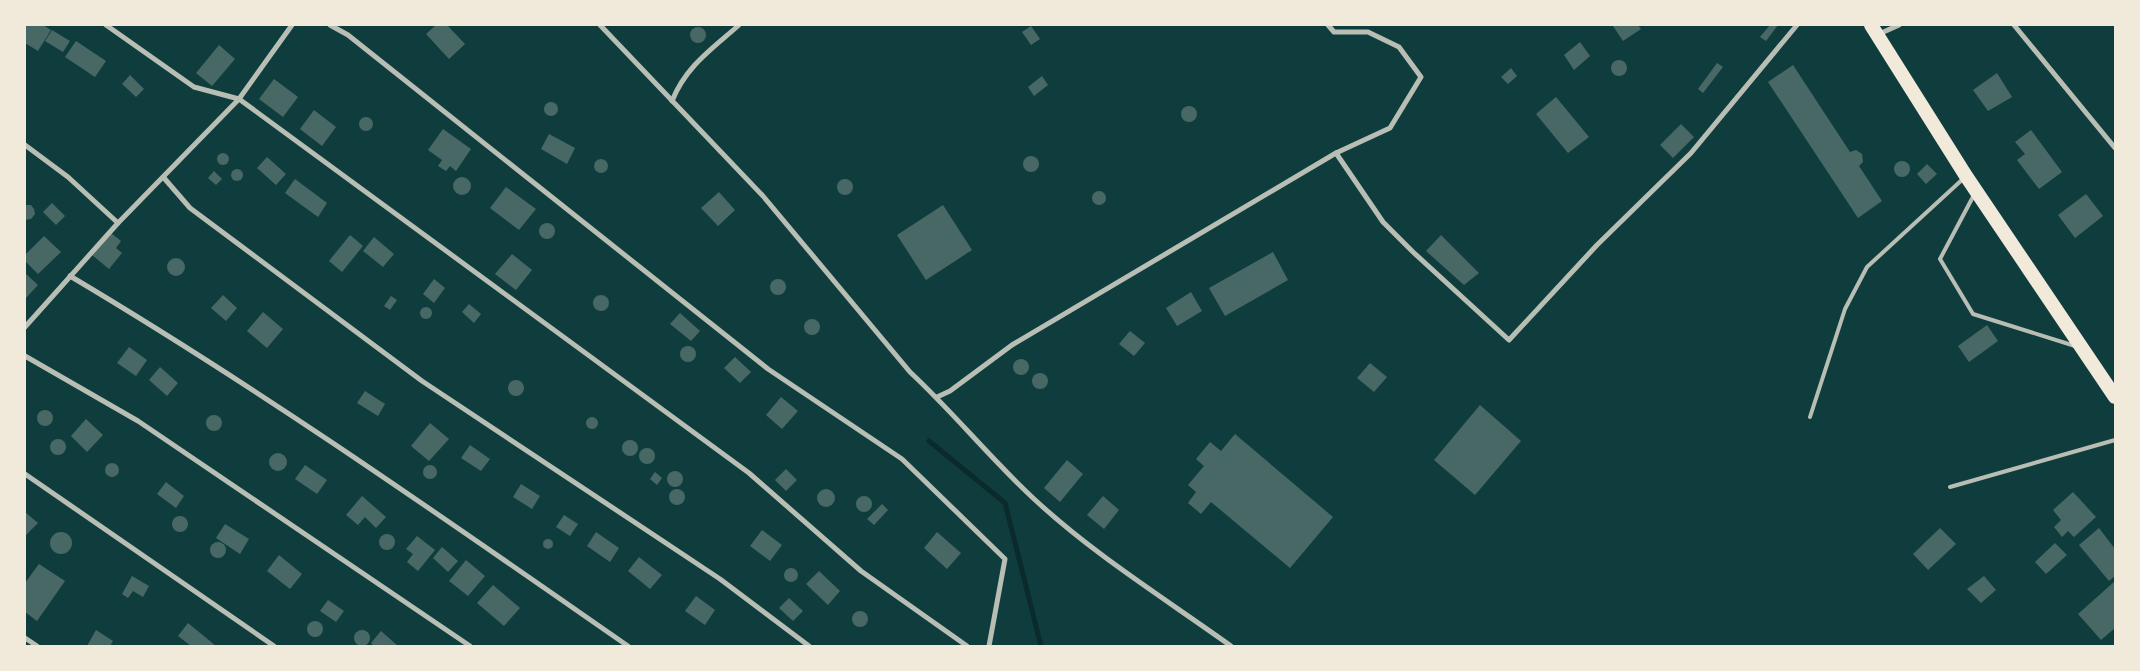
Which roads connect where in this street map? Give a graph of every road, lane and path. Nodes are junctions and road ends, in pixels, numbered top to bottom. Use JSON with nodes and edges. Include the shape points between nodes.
{"nodes":[{"id":1,"x":106,"y":25,"type":"edge"},
{"id":2,"x":292,"y":25,"type":"edge"},
{"id":3,"x":330,"y":25,"type":"edge"},
{"id":4,"x":600,"y":25,"type":"edge"},
{"id":5,"x":739,"y":25,"type":"edge"},
{"id":6,"x":1328,"y":25,"type":"edge"},
{"id":7,"x":1797,"y":25,"type":"edge"},
{"id":8,"x":1899,"y":25,"type":"edge"},
{"id":9,"x":2014,"y":25,"type":"edge"},
{"id":10,"x":1874,"y":30,"type":"edge"},
{"id":11,"x":239,"y":99,"type":"junction"},
{"id":12,"x":672,"y":101,"type":"junction"},
{"id":13,"x":25,"y":145,"type":"edge"},
{"id":14,"x":2115,"y":148,"type":"edge"},
{"id":15,"x":1336,"y":153,"type":"junction"},
{"id":16,"x":1966,"y":176,"type":"junction"},
{"id":17,"x":164,"y":178,"type":"junction"},
{"id":18,"x":1976,"y":191,"type":"junction"},
{"id":19,"x":118,"y":223,"type":"junction"},
{"id":20,"x":70,"y":276,"type":"junction"},
{"id":21,"x":25,"y":327,"type":"edge"},
{"id":22,"x":2081,"y":347,"type":"junction"},
{"id":23,"x":25,"y":356,"type":"edge"},
{"id":24,"x":937,"y":397,"type":"junction"},
{"id":25,"x":2115,"y":397,"type":"edge"},
{"id":26,"x":1810,"y":417,"type":"dead end"},
{"id":27,"x":2115,"y":440,"type":"edge"},
{"id":28,"x":25,"y":474,"type":"edge"},
{"id":29,"x":1950,"y":487,"type":"dead end"},
{"id":30,"x":25,"y":638,"type":"edge"},
{"id":31,"x":37,"y":646,"type":"edge"},
{"id":32,"x":274,"y":646,"type":"edge"},
{"id":33,"x":470,"y":646,"type":"edge"},
{"id":34,"x":628,"y":646,"type":"edge"},
{"id":35,"x":810,"y":646,"type":"edge"},
{"id":36,"x":967,"y":646,"type":"edge"},
{"id":37,"x":989,"y":646,"type":"edge"},
{"id":38,"x":1231,"y":646,"type":"edge"}],
"edges":[{"from":1,"to":11,"type":"street","via":[[194,87]]},
{"from":2,"to":11,"type":"street"},
{"from":3,"to":37,"type":"street","via":[[348,35],[768,368],[902,459],[1005,559]]},
{"from":4,"to":12,"type":"street"},
{"from":5,"to":12,"type":"street","via":[[693,65],[678,85]]},
{"from":6,"to":15,"type":"street","via":[[1334,32],[1368,32],[1399,47],[1421,77],[1390,128]]},
{"from":7,"to":15,"type":"street","via":[[1691,152],[1597,245],[1509,340],[1383,222]]},
{"from":8,"to":10,"type":"street"},
{"from":9,"to":14,"type":"street"},
{"from":10,"to":16,"type":"highway"},
{"from":11,"to":17,"type":"street"},
{"from":11,"to":36,"type":"street","via":[[749,473],[861,571]]},
{"from":12,"to":24,"type":"street","via":[[763,196],[910,372]]},
{"from":13,"to":19,"type":"street","via":[[68,177]]},
{"from":15,"to":24,"type":"street","via":[[1012,345]]},
{"from":16,"to":18,"type":"highway"},
{"from":16,"to":26,"type":"lane","via":[[1867,268],[1844,309]]},
{"from":17,"to":19,"type":"street"},
{"from":17,"to":35,"type":"street","via":[[190,208],[422,382],[720,579]]},
{"from":18,"to":22,"type":"highway"},
{"from":18,"to":22,"type":"lane","via":[[1940,259],[1973,314]]},
{"from":19,"to":20,"type":"street"},
{"from":20,"to":21,"type":"street"},
{"from":20,"to":34,"type":"street","via":[[386,478]]},
{"from":22,"to":25,"type":"highway"},
{"from":23,"to":33,"type":"street","via":[[138,421]]},
{"from":24,"to":38,"type":"street","via":[[1032,497],[1081,540]]},
{"from":27,"to":29,"type":"lane"},
{"from":28,"to":32,"type":"street"},
{"from":30,"to":31,"type":"street"}]}
